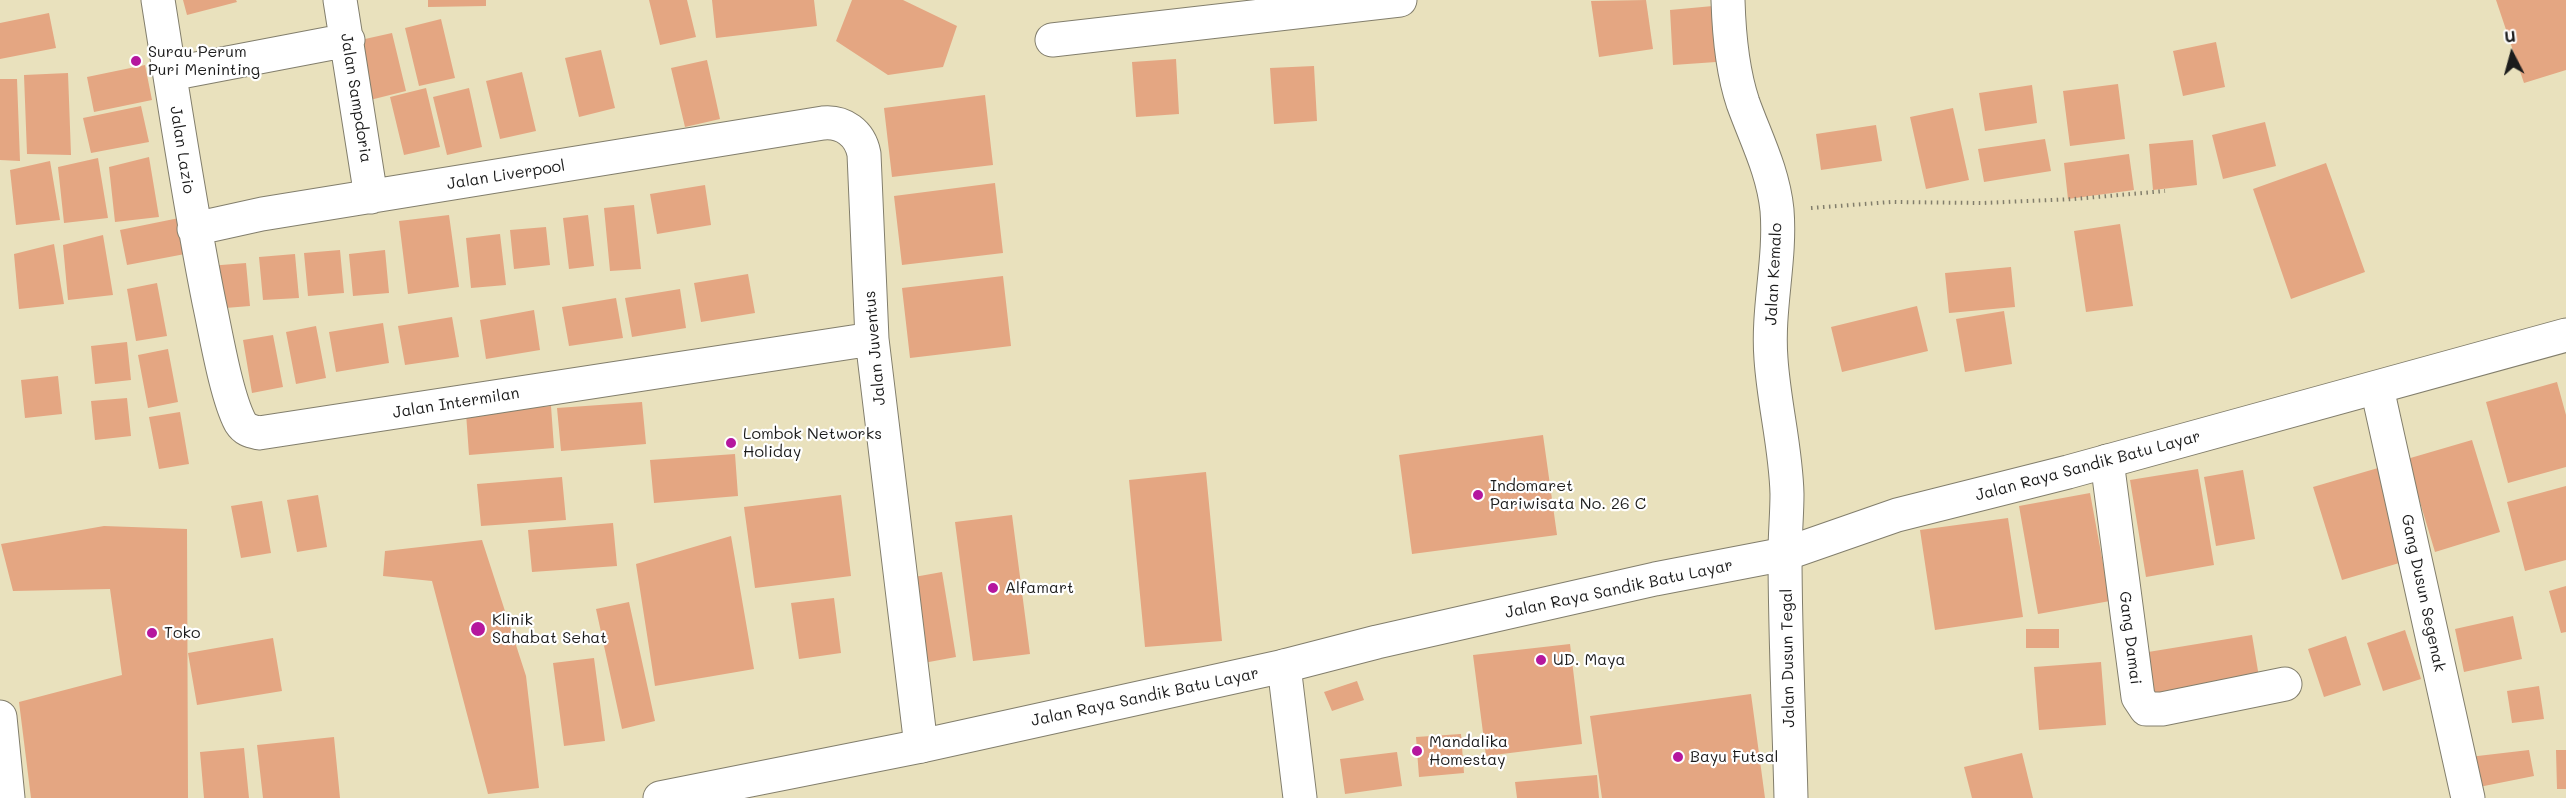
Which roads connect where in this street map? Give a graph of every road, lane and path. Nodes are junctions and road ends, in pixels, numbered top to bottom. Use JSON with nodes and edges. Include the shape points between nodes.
{"nodes":[{"id":1,"x":158,"y":0,"type":"edge"},
{"id":2,"x":340,"y":0,"type":"edge"},
{"id":3,"x":1400,"y":0,"type":"edge"},
{"id":4,"x":1728,"y":0,"type":"edge"},
{"id":5,"x":348,"y":40,"type":"junction"},
{"id":6,"x":1052,"y":40,"type":"dead end"},
{"id":7,"x":170,"y":74,"type":"junction"},
{"id":8,"x":817,"y":124,"type":"joint"},
{"id":9,"x":2165,"y":191,"type":"dead end"},
{"id":10,"x":371,"y":197,"type":"junction"},
{"id":11,"x":1777,"y":211,"type":"junction"},
{"id":12,"x":194,"y":229,"type":"junction"},
{"id":13,"x":2566,"y":335,"type":"edge"},
{"id":14,"x":872,"y":339,"type":"junction"},
{"id":15,"x":2377,"y":388,"type":"junction"},
{"id":16,"x":2108,"y":461,"type":"junction"},
{"id":17,"x":1785,"y":554,"type":"junction"},
{"id":18,"x":1284,"y":666,"type":"junction"},
{"id":19,"x":2284,"y":684,"type":"dead end"},
{"id":20,"x":0,"y":717,"type":"edge"},
{"id":21,"x":921,"y":746,"type":"junction"},
{"id":22,"x":8,"y":798,"type":"edge"},
{"id":23,"x":660,"y":798,"type":"edge"},
{"id":24,"x":1300,"y":798,"type":"edge"},
{"id":25,"x":1791,"y":798,"type":"edge"},
{"id":26,"x":2468,"y":798,"type":"edge"}],
"edges":[{"from":1,"to":7,"type":"street","name":"Jalan Lazio"},
{"from":2,"to":5,"type":"street","name":"Jalan Sampdoria"},
{"from":3,"to":6,"type":"street"},
{"from":4,"to":11,"type":"street","name":"Jalan Kemalo","via":[[1734,69],[1774,184]]},
{"from":5,"to":7,"type":"street"},
{"from":5,"to":10,"type":"street","name":"Jalan Sampdoria"},
{"from":7,"to":12,"type":"street","name":"Jalan Lazio"},
{"from":8,"to":10,"type":"street","name":"Jalan Liverpool"},
{"from":8,"to":14,"type":"street","name":"Jalan Juventus","via":[[845,126],[863,148]]},
{"from":9,"to":11,"type":"path","via":[[2074,199],[1892,202]]},
{"from":10,"to":12,"type":"street","name":"Jalan Liverpool"},
{"from":11,"to":17,"type":"street","name":"Jalan Kemalo","via":[[1770,328],[1787,493]]},
{"from":12,"to":14,"type":"street","name":"Jalan Intermilan","via":[[230,390],[246,430],[259,433]]},
{"from":13,"to":15,"type":"street","name":"Jalan Raya Sandik Batu Layar"},
{"from":14,"to":21,"type":"street","name":"Jalan Juventus"},
{"from":15,"to":16,"type":"street","name":"Jalan Raya Sandik Batu Layar"},
{"from":15,"to":26,"type":"street","name":"Gang Dusun Segenak"},
{"from":16,"to":17,"type":"street","name":"Jalan Raya Sandik Batu Layar","via":[[1897,515]]},
{"from":16,"to":19,"type":"street","name":"Gang Damai","via":[[2138,697],[2146,709],[2162,710]]},
{"from":17,"to":18,"type":"street","name":"Jalan Raya Sandik Batu Layar","via":[[1644,581]]},
{"from":17,"to":25,"type":"street","name":"Jalan Dusun Tegal"},
{"from":18,"to":21,"type":"street","name":"Jalan Raya Sandik Batu Layar"},
{"from":18,"to":24,"type":"street"},
{"from":20,"to":22,"type":"street"},
{"from":21,"to":23,"type":"street","name":"Jalan Raya Sandik Batu Layar"}]}
